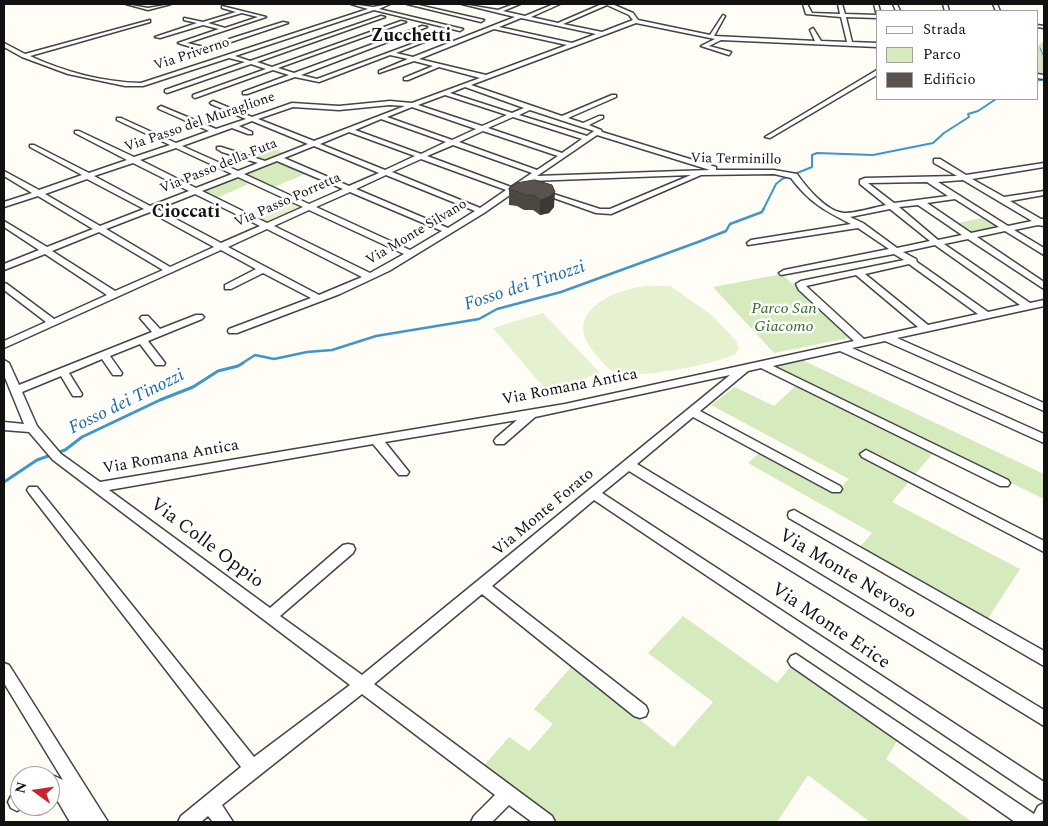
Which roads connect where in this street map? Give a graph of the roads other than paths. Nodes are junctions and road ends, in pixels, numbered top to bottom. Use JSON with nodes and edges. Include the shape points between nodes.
{"nodes":[{"id":1,"x":126,"y":4,"type":"edge"},
{"id":2,"x":169,"y":4,"type":"edge"},
{"id":3,"x":353,"y":4,"type":"edge"},
{"id":4,"x":388,"y":4,"type":"edge"},
{"id":5,"x":409,"y":4,"type":"edge"},
{"id":6,"x":464,"y":4,"type":"edge"},
{"id":7,"x":518,"y":4,"type":"edge"},
{"id":8,"x":558,"y":4,"type":"edge"},
{"id":9,"x":605,"y":4,"type":"edge"},
{"id":10,"x":609,"y":4,"type":"edge"},
{"id":11,"x":805,"y":4,"type":"edge"},
{"id":12,"x":840,"y":4,"type":"edge"},
{"id":13,"x":224,"y":8,"type":"dead end"},
{"id":14,"x":374,"y":8,"type":"junction"},
{"id":15,"x":499,"y":11,"type":"junction"},
{"id":16,"x":242,"y":12,"type":"junction"},
{"id":17,"x":523,"y":16,"type":"junction"},
{"id":18,"x":723,"y":16,"type":"dead end"},
{"id":19,"x":844,"y":16,"type":"junction"},
{"id":20,"x":264,"y":17,"type":"junction"},
{"id":21,"x":383,"y":17,"type":"dead end"},
{"id":22,"x":876,"y":18,"type":"edge"},
{"id":23,"x":186,"y":19,"type":"dead end"},
{"id":24,"x":481,"y":20,"type":"dead end"},
{"id":25,"x":148,"y":21,"type":"dead end"},
{"id":26,"x":636,"y":21,"type":"junction"},
{"id":27,"x":403,"y":22,"type":"dead end"},
{"id":28,"x":286,"y":23,"type":"junction"},
{"id":29,"x":202,"y":24,"type":"junction"},
{"id":30,"x":294,"y":25,"type":"dead end"},
{"id":31,"x":424,"y":27,"type":"dead end"},
{"id":32,"x":493,"y":27,"type":"junction"},
{"id":33,"x":561,"y":27,"type":"junction"},
{"id":34,"x":460,"y":28,"type":"dead end"},
{"id":35,"x":224,"y":29,"type":"junction"},
{"id":36,"x":303,"y":29,"type":"junction"},
{"id":37,"x":813,"y":30,"type":"dead end"},
{"id":38,"x":445,"y":32,"type":"dead end"},
{"id":39,"x":550,"y":34,"type":"dead end"},
{"id":40,"x":603,"y":34,"type":"junction"},
{"id":41,"x":246,"y":35,"type":"junction"},
{"id":42,"x":158,"y":37,"type":"dead end"},
{"id":43,"x":325,"y":37,"type":"junction"},
{"id":44,"x":542,"y":38,"type":"junction"},
{"id":45,"x":711,"y":38,"type":"junction"},
{"id":46,"x":720,"y":39,"type":"junction"},
{"id":47,"x":271,"y":42,"type":"junction"},
{"id":48,"x":346,"y":42,"type":"junction"},
{"id":49,"x":819,"y":43,"type":"junction"},
{"id":50,"x":850,"y":44,"type":"junction"},
{"id":51,"x":876,"y":44,"type":"edge"},
{"id":52,"x":4,"y":45,"type":"edge"},
{"id":53,"x":573,"y":45,"type":"junction"},
{"id":54,"x":368,"y":48,"type":"junction"},
{"id":55,"x":390,"y":53,"type":"junction"},
{"id":56,"x":729,"y":53,"type":"dead end"},
{"id":57,"x":24,"y":56,"type":"junction"},
{"id":58,"x":228,"y":56,"type":"junction"},
{"id":59,"x":414,"y":59,"type":"junction"},
{"id":60,"x":250,"y":63,"type":"junction"},
{"id":61,"x":439,"y":66,"type":"junction"},
{"id":62,"x":271,"y":69,"type":"junction"},
{"id":63,"x":381,"y":72,"type":"dead end"},
{"id":64,"x":876,"y":73,"type":"edge"},
{"id":65,"x":292,"y":75,"type":"junction"},
{"id":66,"x":485,"y":77,"type":"junction"},
{"id":67,"x":406,"y":79,"type":"dead end"},
{"id":68,"x":464,"y":85,"type":"junction"},
{"id":69,"x":167,"y":91,"type":"dead end"},
{"id":70,"x":245,"y":92,"type":"dead end"},
{"id":71,"x":444,"y":93,"type":"junction"},
{"id":72,"x":195,"y":96,"type":"dead end"},
{"id":73,"x":614,"y":96,"type":"dead end"},
{"id":74,"x":213,"y":103,"type":"dead end"},
{"id":75,"x":412,"y":105,"type":"junction"},
{"id":76,"x":160,"y":108,"type":"dead end"},
{"id":77,"x":528,"y":108,"type":"dead end"},
{"id":78,"x":513,"y":115,"type":"junction"},
{"id":79,"x":381,"y":117,"type":"junction"},
{"id":80,"x":601,"y":117,"type":"dead end"},
{"id":81,"x":251,"y":118,"type":"junction"},
{"id":82,"x":563,"y":118,"type":"junction"},
{"id":83,"x":119,"y":119,"type":"dead end"},
{"id":84,"x":231,"y":125,"type":"junction"},
{"id":85,"x":584,"y":125,"type":"junction"},
{"id":86,"x":482,"y":128,"type":"junction"},
{"id":87,"x":350,"y":130,"type":"junction"},
{"id":88,"x":214,"y":131,"type":"junction"},
{"id":89,"x":77,"y":132,"type":"dead end"},
{"id":90,"x":598,"y":132,"type":"junction"},
{"id":91,"x":250,"y":134,"type":"dead end"},
{"id":92,"x":768,"y":137,"type":"dead end"},
{"id":93,"x":588,"y":139,"type":"junction"},
{"id":94,"x":453,"y":142,"type":"junction"},
{"id":95,"x":315,"y":143,"type":"junction"},
{"id":96,"x":175,"y":144,"type":"junction"},
{"id":97,"x":32,"y":146,"type":"dead end"},
{"id":98,"x":219,"y":148,"type":"dead end"},
{"id":99,"x":562,"y":155,"type":"junction"},
{"id":100,"x":422,"y":156,"type":"junction"},
{"id":101,"x":277,"y":158,"type":"junction"},
{"id":102,"x":133,"y":160,"type":"junction"},
{"id":103,"x":937,"y":161,"type":"dead end"},
{"id":104,"x":264,"y":163,"type":"junction"},
{"id":105,"x":1044,"y":165,"type":"edge"},
{"id":106,"x":385,"y":172,"type":"junction"},
{"id":107,"x":537,"y":172,"type":"junction"},
{"id":108,"x":4,"y":173,"type":"edge"},
{"id":109,"x":701,"y":173,"type":"junction"},
{"id":110,"x":236,"y":174,"type":"junction"},
{"id":111,"x":727,"y":174,"type":"junction"},
{"id":112,"x":86,"y":176,"type":"junction"},
{"id":113,"x":965,"y":177,"type":"junction"},
{"id":114,"x":928,"y":180,"type":"junction"},
{"id":115,"x":524,"y":186,"type":"junction"},
{"id":116,"x":350,"y":188,"type":"junction"},
{"id":117,"x":194,"y":191,"type":"junction"},
{"id":118,"x":38,"y":193,"type":"junction"},
{"id":119,"x":1044,"y":193,"type":"edge"},
{"id":120,"x":956,"y":197,"type":"junction"},
{"id":121,"x":1003,"y":200,"type":"junction"},
{"id":122,"x":921,"y":203,"type":"junction"},
{"id":123,"x":4,"y":205,"type":"edge"},
{"id":124,"x":891,"y":206,"type":"junction"},
{"id":125,"x":308,"y":207,"type":"junction"},
{"id":126,"x":148,"y":209,"type":"junction"},
{"id":127,"x":481,"y":210,"type":"junction"},
{"id":128,"x":842,"y":216,"type":"junction"},
{"id":129,"x":4,"y":223,"type":"edge"},
{"id":130,"x":1043,"y":223,"type":"edge"},
{"id":131,"x":860,"y":225,"type":"junction"},
{"id":132,"x":266,"y":227,"type":"junction"},
{"id":133,"x":98,"y":229,"type":"junction"},
{"id":134,"x":1007,"y":229,"type":"junction"},
{"id":135,"x":449,"y":231,"type":"junction"},
{"id":136,"x":970,"y":236,"type":"junction"},
{"id":137,"x":751,"y":243,"type":"dead end"},
{"id":138,"x":937,"y":243,"type":"junction"},
{"id":139,"x":220,"y":247,"type":"junction"},
{"id":140,"x":45,"y":250,"type":"junction"},
{"id":141,"x":896,"y":251,"type":"junction"},
{"id":142,"x":1044,"y":252,"type":"edge"},
{"id":143,"x":411,"y":254,"type":"junction"},
{"id":144,"x":913,"y":261,"type":"junction"},
{"id":145,"x":4,"y":267,"type":"edge"},
{"id":146,"x":263,"y":269,"type":"junction"},
{"id":147,"x":169,"y":270,"type":"junction"},
{"id":148,"x":857,"y":272,"type":"junction"},
{"id":149,"x":784,"y":273,"type":"dead end"},
{"id":150,"x":370,"y":277,"type":"junction"},
{"id":151,"x":4,"y":286,"type":"edge"},
{"id":152,"x":1044,"y":286,"type":"edge"},
{"id":153,"x":228,"y":287,"type":"dead end"},
{"id":154,"x":114,"y":295,"type":"junction"},
{"id":155,"x":319,"y":299,"type":"junction"},
{"id":156,"x":1044,"y":303,"type":"edge"},
{"id":157,"x":1029,"y":307,"type":"junction"},
{"id":158,"x":987,"y":316,"type":"junction"},
{"id":159,"x":199,"y":317,"type":"dead end"},
{"id":160,"x":145,"y":318,"type":"dead end"},
{"id":161,"x":53,"y":323,"type":"junction"},
{"id":162,"x":926,"y":328,"type":"junction"},
{"id":163,"x":232,"y":331,"type":"dead end"},
{"id":164,"x":158,"y":334,"type":"junction"},
{"id":165,"x":884,"y":337,"type":"junction"},
{"id":166,"x":142,"y":340,"type":"junction"},
{"id":167,"x":861,"y":342,"type":"junction"},
{"id":168,"x":4,"y":345,"type":"edge"},
{"id":169,"x":840,"y":347,"type":"junction"},
{"id":170,"x":104,"y":355,"type":"junction"},
{"id":171,"x":4,"y":363,"type":"edge"},
{"id":172,"x":160,"y":363,"type":"dead end"},
{"id":173,"x":761,"y":364,"type":"junction"},
{"id":174,"x":745,"y":368,"type":"junction"},
{"id":175,"x":63,"y":371,"type":"junction"},
{"id":176,"x":117,"y":373,"type":"dead end"},
{"id":177,"x":16,"y":390,"type":"junction"},
{"id":178,"x":78,"y":394,"type":"dead end"},
{"id":179,"x":1044,"y":407,"type":"edge"},
{"id":180,"x":692,"y":412,"type":"junction"},
{"id":181,"x":532,"y":413,"type":"junction"},
{"id":182,"x":4,"y":426,"type":"edge"},
{"id":183,"x":32,"y":428,"type":"junction"},
{"id":184,"x":375,"y":439,"type":"junction"},
{"id":185,"x":1044,"y":439,"type":"edge"},
{"id":186,"x":500,"y":441,"type":"dead end"},
{"id":187,"x":866,"y":454,"type":"dead end"},
{"id":188,"x":629,"y":465,"type":"junction"},
{"id":189,"x":402,"y":472,"type":"dead end"},
{"id":190,"x":1004,"y":483,"type":"dead end"},
{"id":191,"x":98,"y":487,"type":"junction"},
{"id":192,"x":836,"y":489,"type":"dead end"},
{"id":193,"x":33,"y":490,"type":"dead end"},
{"id":194,"x":594,"y":494,"type":"junction"},
{"id":195,"x":794,"y":515,"type":"dead end"},
{"id":196,"x":1044,"y":546,"type":"edge"},
{"id":197,"x":348,"y":549,"type":"dead end"},
{"id":198,"x":482,"y":586,"type":"junction"},
{"id":199,"x":271,"y":615,"type":"junction"},
{"id":200,"x":1044,"y":658,"type":"edge"},
{"id":201,"x":796,"y":662,"type":"dead end"},
{"id":202,"x":4,"y":670,"type":"edge"},
{"id":203,"x":363,"y":684,"type":"junction"},
{"id":204,"x":640,"y":711,"type":"dead end"},
{"id":205,"x":1044,"y":719,"type":"edge"},
{"id":206,"x":253,"y":768,"type":"junction"},
{"id":207,"x":60,"y":789,"type":"edge"},
{"id":208,"x":1044,"y":792,"type":"edge"},
{"id":209,"x":508,"y":794,"type":"junction"},
{"id":210,"x":210,"y":804,"type":"junction"},
{"id":211,"x":1044,"y":812,"type":"edge"},
{"id":212,"x":80,"y":822,"type":"edge"},
{"id":213,"x":99,"y":822,"type":"edge"},
{"id":214,"x":187,"y":822,"type":"edge"},
{"id":215,"x":224,"y":822,"type":"edge"},
{"id":216,"x":480,"y":822,"type":"edge"},
{"id":217,"x":546,"y":822,"type":"edge"},
{"id":218,"x":1030,"y":822,"type":"edge"},
{"id":219,"x":1039,"y":822,"type":"edge"}],
"edges":[{"from":1,"to":2,"type":"street","via":[[149,9]]},
{"from":3,"to":14,"type":"street"},
{"from":4,"to":14,"type":"street","name":"Via Priverno"},
{"from":5,"to":24,"type":"street"},
{"from":6,"to":15,"type":"street"},
{"from":7,"to":15,"type":"street"},
{"from":8,"to":17,"type":"street"},
{"from":9,"to":33,"type":"street"},
{"from":10,"to":26,"type":"street","via":[[632,14]]},
{"from":11,"to":19,"type":"street","via":[[810,14]]},
{"from":12,"to":19,"type":"street"},
{"from":13,"to":16,"type":"street"},
{"from":14,"to":34,"type":"street"},
{"from":14,"to":36,"type":"street","name":"Via Priverno"},
{"from":15,"to":17,"type":"street"},
{"from":16,"to":20,"type":"street"},
{"from":16,"to":29,"type":"street"},
{"from":17,"to":32,"type":"street"},
{"from":17,"to":33,"type":"street"},
{"from":18,"to":45,"type":"street"},
{"from":19,"to":22,"type":"street"},
{"from":19,"to":50,"type":"street"},
{"from":20,"to":28,"type":"street"},
{"from":20,"to":35,"type":"street"},
{"from":21,"to":43,"type":"street"},
{"from":23,"to":29,"type":"street"},
{"from":25,"to":57,"type":"street"},
{"from":26,"to":40,"type":"street","name":"Via Passo della Futa"},
{"from":26,"to":45,"type":"street"},
{"from":27,"to":48,"type":"street"},
{"from":28,"to":30,"type":"street"},
{"from":28,"to":41,"type":"street"},
{"from":29,"to":35,"type":"street"},
{"from":29,"to":42,"type":"street"},
{"from":31,"to":54,"type":"street"},
{"from":32,"to":44,"type":"street"},
{"from":32,"to":59,"type":"street"},
{"from":33,"to":40,"type":"street"},
{"from":35,"to":41,"type":"street"},
{"from":35,"to":41,"type":"street","via":[[181,43],[203,49]]},
{"from":36,"to":43,"type":"street"},
{"from":36,"to":47,"type":"street","name":"Via Priverno"},
{"from":37,"to":49,"type":"street"},
{"from":38,"to":55,"type":"street"},
{"from":39,"to":44,"type":"street"},
{"from":40,"to":53,"type":"street","name":"Via Passo della Futa"},
{"from":41,"to":47,"type":"street"},
{"from":43,"to":48,"type":"street"},
{"from":43,"to":60,"type":"street"},
{"from":44,"to":53,"type":"street"},
{"from":45,"to":46,"type":"street"},
{"from":46,"to":49,"type":"street"},
{"from":46,"to":56,"type":"street","via":[[704,46]]},
{"from":47,"to":58,"type":"street","name":"Via Priverno"},
{"from":48,"to":54,"type":"street"},
{"from":48,"to":62,"type":"street"},
{"from":49,"to":50,"type":"street"},
{"from":50,"to":51,"type":"street"},
{"from":52,"to":57,"type":"street","name":"Via Priverno"},
{"from":53,"to":66,"type":"street","name":"Via Passo della Futa"},
{"from":54,"to":55,"type":"street"},
{"from":54,"to":65,"type":"street"},
{"from":55,"to":59,"type":"street"},
{"from":55,"to":65,"type":"street","via":[[316,81]]},
{"from":57,"to":58,"type":"street","name":"Via Priverno","via":[[85,77],[137,85]]},
{"from":58,"to":60,"type":"street"},
{"from":59,"to":61,"type":"street"},
{"from":59,"to":63,"type":"street"},
{"from":60,"to":62,"type":"street"},
{"from":60,"to":69,"type":"street"},
{"from":61,"to":66,"type":"street"},
{"from":61,"to":67,"type":"street"},
{"from":62,"to":65,"type":"street"},
{"from":62,"to":72,"type":"street"},
{"from":64,"to":92,"type":"street"},
{"from":65,"to":70,"type":"street"},
{"from":66,"to":68,"type":"street","name":"Via Passo della Futa"},
{"from":68,"to":71,"type":"street","name":"Via Passo della Futa"},
{"from":68,"to":82,"type":"street"},
{"from":71,"to":75,"type":"street","name":"Via Passo della Futa"},
{"from":71,"to":78,"type":"street"},
{"from":73,"to":82,"type":"street"},
{"from":74,"to":81,"type":"street"},
{"from":75,"to":79,"type":"street","name":"Via Passo della Futa"},
{"from":75,"to":81,"type":"street","name":"Via Passo del Muraglione","via":[[390,103],[336,108],[293,105]]},
{"from":75,"to":86,"type":"street"},
{"from":76,"to":88,"type":"street"},
{"from":77,"to":78,"type":"street","name":"Via Passo Porretta"},
{"from":78,"to":86,"type":"street","name":"Via Passo Porretta"},
{"from":78,"to":93,"type":"street"},
{"from":79,"to":87,"type":"street","name":"Via Passo della Futa"},
{"from":79,"to":94,"type":"street"},
{"from":80,"to":85,"type":"street"},
{"from":81,"to":84,"type":"street","name":"Via Passo del Muraglione"},
{"from":81,"to":95,"type":"street"},
{"from":82,"to":85,"type":"street"},
{"from":83,"to":96,"type":"street"},
{"from":84,"to":88,"type":"street","name":"Via Passo del Muraglione"},
{"from":84,"to":91,"type":"street"},
{"from":85,"to":90,"type":"street"},
{"from":86,"to":94,"type":"street","name":"Via Passo Porretta"},
{"from":86,"to":99,"type":"street"},
{"from":87,"to":95,"type":"street","name":"Via Passo della Futa"},
{"from":87,"to":100,"type":"street"},
{"from":88,"to":96,"type":"street","name":"Via Passo del Muraglione"},
{"from":89,"to":102,"type":"street"},
{"from":90,"to":93,"type":"street","name":"Via Monte Silvano"},
{"from":90,"to":111,"type":"street"},
{"from":93,"to":99,"type":"street","name":"Via Monte Silvano"},
{"from":94,"to":100,"type":"street","name":"Via Passo Porretta"},
{"from":94,"to":107,"type":"street"},
{"from":95,"to":101,"type":"street","name":"Via Passo della Futa"},
{"from":95,"to":106,"type":"street"},
{"from":96,"to":102,"type":"street","name":"Via Passo del Muraglione"},
{"from":96,"to":110,"type":"street"},
{"from":97,"to":112,"type":"street"},
{"from":98,"to":104,"type":"street"},
{"from":99,"to":107,"type":"street","name":"Via Monte Silvano"},
{"from":100,"to":106,"type":"street","name":"Via Passo Porretta"},
{"from":100,"to":115,"type":"street"},
{"from":101,"to":104,"type":"street","name":"Via Passo della Futa"},
{"from":101,"to":116,"type":"street"},
{"from":102,"to":112,"type":"street","name":"Via Passo del Muraglione"},
{"from":102,"to":117,"type":"street"},
{"from":103,"to":113,"type":"street"},
{"from":104,"to":110,"type":"street","name":"Via Passo della Futa"},
{"from":105,"to":113,"type":"street"},
{"from":106,"to":116,"type":"street","name":"Via Passo Porretta"},
{"from":106,"to":127,"type":"street"},
{"from":107,"to":115,"type":"street","name":"Via Monte Silvano"},
{"from":108,"to":118,"type":"street"},
{"from":109,"to":111,"type":"street","name":"Via Terminillo"},
{"from":109,"to":115,"type":"street","name":"Via Terminillo","via":[[655,173]]},
{"from":109,"to":115,"type":"street","via":[[609,212]]},
{"from":110,"to":117,"type":"street","name":"Via Passo della Futa"},
{"from":110,"to":125,"type":"street"},
{"from":111,"to":128,"type":"street","name":"Via Terminillo","via":[[775,172],[791,175],[815,201]]},
{"from":112,"to":118,"type":"street","name":"Via Passo del Muraglione"},
{"from":112,"to":126,"type":"street"},
{"from":113,"to":114,"type":"street"},
{"from":113,"to":121,"type":"street"},
{"from":114,"to":120,"type":"street"},
{"from":114,"to":124,"type":"street","via":[[864,181]]},
{"from":115,"to":127,"type":"street","name":"Via Monte Silvano"},
{"from":116,"to":125,"type":"street","name":"Via Passo Porretta"},
{"from":116,"to":135,"type":"street"},
{"from":117,"to":126,"type":"street","name":"Via Passo della Futa"},
{"from":117,"to":132,"type":"street"},
{"from":118,"to":123,"type":"street","name":"Via Passo del Muraglione"},
{"from":118,"to":133,"type":"street"},
{"from":119,"to":121,"type":"street"},
{"from":120,"to":122,"type":"street"},
{"from":120,"to":134,"type":"street"},
{"from":121,"to":130,"type":"street"},
{"from":122,"to":124,"type":"street"},
{"from":122,"to":136,"type":"street"},
{"from":124,"to":128,"type":"street"},
{"from":124,"to":138,"type":"street"},
{"from":125,"to":132,"type":"street","name":"Via Passo Porretta"},
{"from":125,"to":143,"type":"street"},
{"from":126,"to":133,"type":"street","name":"Via Passo della Futa"},
{"from":126,"to":139,"type":"street"},
{"from":127,"to":135,"type":"street","name":"Via Monte Silvano"},
{"from":128,"to":131,"type":"street","name":"Via Terminillo"},
{"from":129,"to":140,"type":"street"},
{"from":130,"to":134,"type":"street"},
{"from":131,"to":137,"type":"street"},
{"from":131,"to":141,"type":"street","name":"Via Terminillo"},
{"from":132,"to":139,"type":"street","name":"Via Passo Porretta"},
{"from":132,"to":150,"type":"street"},
{"from":133,"to":140,"type":"street","name":"Via Passo della Futa"},
{"from":133,"to":147,"type":"street"},
{"from":134,"to":136,"type":"street"},
{"from":134,"to":142,"type":"street"},
{"from":135,"to":143,"type":"street","name":"Via Monte Silvano"},
{"from":136,"to":138,"type":"street"},
{"from":136,"to":152,"type":"street"},
{"from":138,"to":141,"type":"street"},
{"from":138,"to":157,"type":"street"},
{"from":139,"to":146,"type":"street"},
{"from":139,"to":147,"type":"street","name":"Via Passo Porretta"},
{"from":140,"to":145,"type":"street","name":"Via Passo della Futa"},
{"from":140,"to":154,"type":"street"},
{"from":141,"to":144,"type":"street","name":"Via Terminillo"},
{"from":141,"to":149,"type":"street"},
{"from":143,"to":150,"type":"street","name":"Via Monte Silvano"},
{"from":144,"to":148,"type":"street"},
{"from":144,"to":158,"type":"street","name":"Via Terminillo"},
{"from":146,"to":153,"type":"street"},
{"from":146,"to":155,"type":"street"},
{"from":147,"to":154,"type":"street","name":"Via Passo Porretta"},
{"from":148,"to":162,"type":"street"},
{"from":148,"to":167,"type":"street","via":[[800,285]]},
{"from":150,"to":155,"type":"street","name":"Via Monte Silvano"},
{"from":151,"to":161,"type":"street"},
{"from":154,"to":161,"type":"street","name":"Via Passo Porretta"},
{"from":155,"to":163,"type":"street","name":"Via Monte Silvano"},
{"from":156,"to":157,"type":"street","name":"Via Romana Antica"},
{"from":157,"to":158,"type":"street","name":"Via Romana Antica"},
{"from":158,"to":162,"type":"street","name":"Via Romana Antica"},
{"from":159,"to":164,"type":"street"},
{"from":160,"to":164,"type":"street"},
{"from":161,"to":168,"type":"street","name":"Via Passo Porretta"},
{"from":162,"to":165,"type":"street","name":"Via Romana Antica"},
{"from":164,"to":166,"type":"street"},
{"from":165,"to":167,"type":"street","name":"Via Romana Antica"},
{"from":165,"to":179,"type":"street"},
{"from":166,"to":170,"type":"street"},
{"from":166,"to":172,"type":"street"},
{"from":167,"to":169,"type":"street","name":"Via Romana Antica"},
{"from":169,"to":173,"type":"street","name":"Via Romana Antica"},
{"from":169,"to":185,"type":"street"},
{"from":170,"to":175,"type":"street"},
{"from":170,"to":176,"type":"street"},
{"from":171,"to":177,"type":"street","name":"Via Colle Oppio"},
{"from":173,"to":174,"type":"street","name":"Via Romana Antica"},
{"from":173,"to":190,"type":"street"},
{"from":174,"to":180,"type":"street","name":"Via Monte Forato"},
{"from":174,"to":181,"type":"street","name":"Via Romana Antica"},
{"from":175,"to":177,"type":"street"},
{"from":175,"to":178,"type":"street"},
{"from":177,"to":183,"type":"street","name":"Via Colle Oppio"},
{"from":180,"to":188,"type":"street","name":"Via Monte Forato"},
{"from":180,"to":192,"type":"street"},
{"from":181,"to":184,"type":"street","name":"Via Romana Antica"},
{"from":181,"to":186,"type":"street"},
{"from":182,"to":183,"type":"street"},
{"from":183,"to":191,"type":"street","name":"Via Colle Oppio","via":[[53,453]]},
{"from":184,"to":189,"type":"street"},
{"from":184,"to":191,"type":"street","name":"Via Romana Antica"},
{"from":187,"to":196,"type":"street"},
{"from":188,"to":194,"type":"street","name":"Via Monte Forato"},
{"from":188,"to":205,"type":"street","name":"Via Monte Nevoso"},
{"from":191,"to":199,"type":"street","name":"Via Colle Oppio"},
{"from":193,"to":206,"type":"street"},
{"from":194,"to":198,"type":"street","name":"Via Monte Forato"},
{"from":194,"to":208,"type":"street","name":"Via Monte Erice"},
{"from":195,"to":200,"type":"street"},
{"from":197,"to":199,"type":"street"},
{"from":198,"to":203,"type":"street","name":"Via Monte Forato"},
{"from":198,"to":204,"type":"street"},
{"from":199,"to":203,"type":"street","name":"Via Colle Oppio"},
{"from":201,"to":218,"type":"street"},
{"from":202,"to":213,"type":"street"},
{"from":203,"to":206,"type":"street","name":"Via Monte Forato"},
{"from":203,"to":209,"type":"street","name":"Via Colle Oppio"},
{"from":206,"to":210,"type":"street","name":"Via Monte Forato"},
{"from":207,"to":212,"type":"street"},
{"from":209,"to":216,"type":"street"},
{"from":209,"to":217,"type":"street","name":"Via Colle Oppio"},
{"from":210,"to":214,"type":"street","name":"Via Monte Forato"},
{"from":210,"to":215,"type":"street"},
{"from":211,"to":219,"type":"street"}]}
